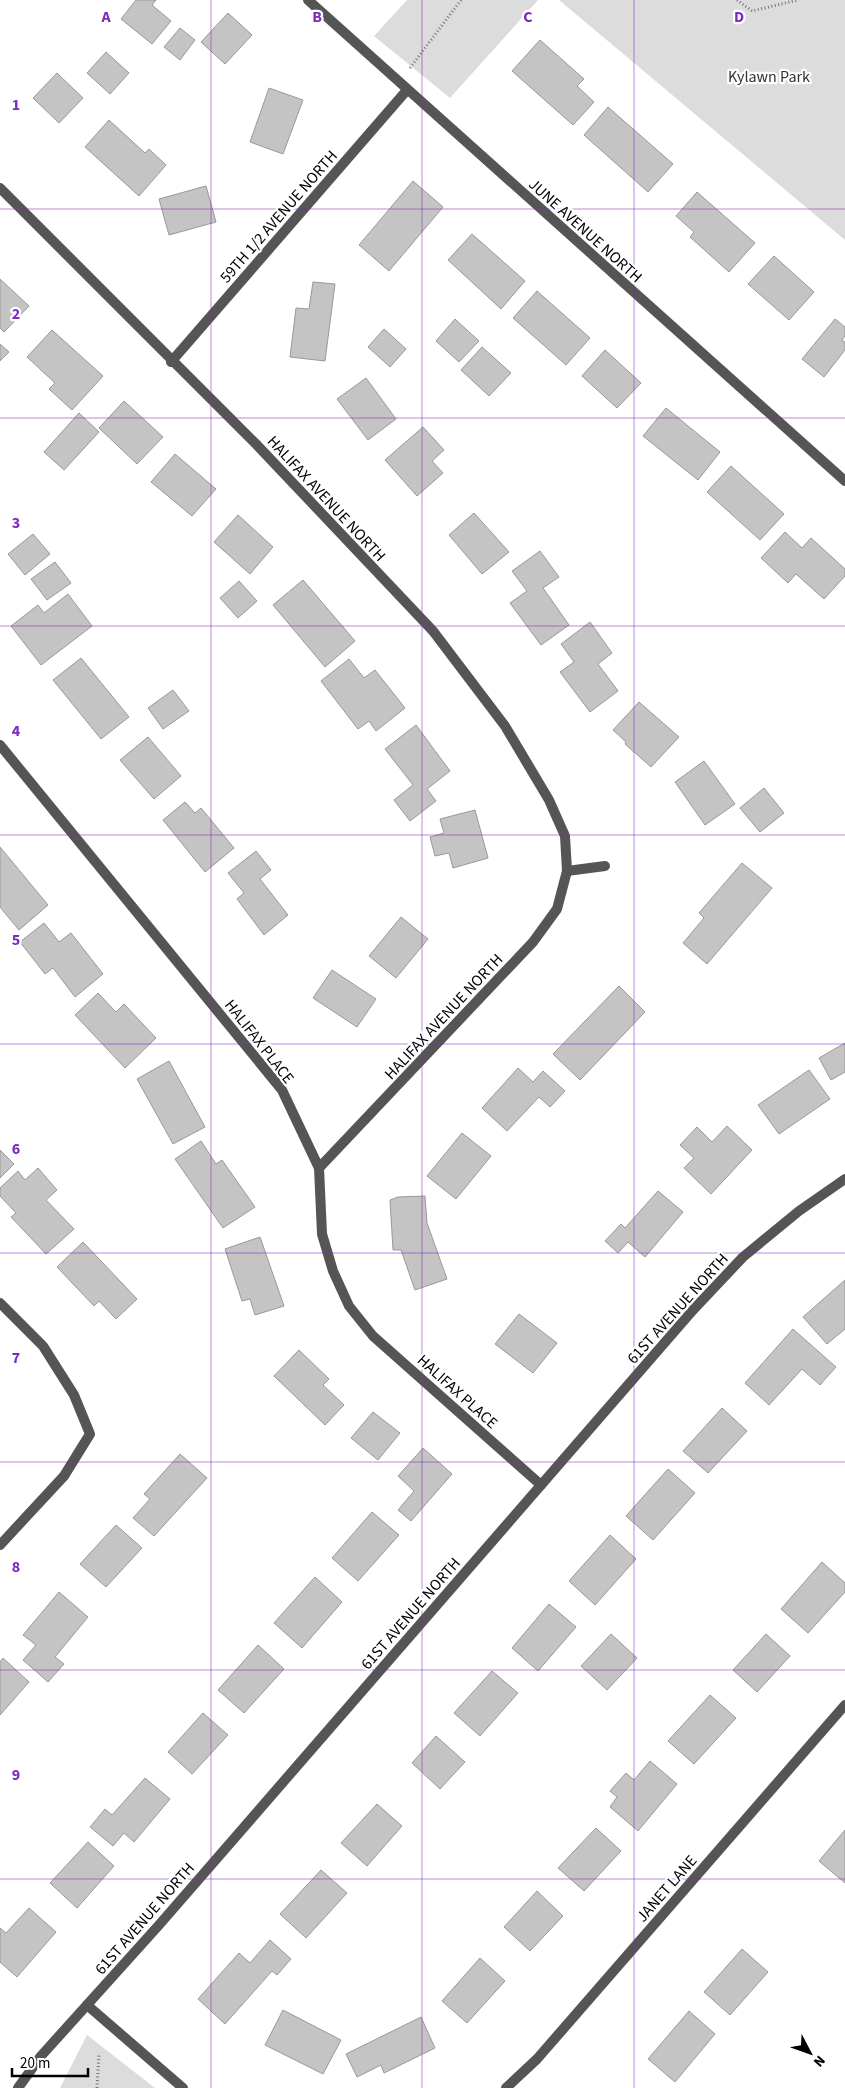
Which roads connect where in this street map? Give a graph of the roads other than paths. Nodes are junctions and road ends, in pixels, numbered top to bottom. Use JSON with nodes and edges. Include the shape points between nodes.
{"nodes":[{"id":1,"x":308,"y":0,"type":"edge"},
{"id":2,"x":404,"y":87,"type":"junction"},
{"id":3,"x":0,"y":188,"type":"edge"},
{"id":4,"x":171,"y":362,"type":"junction"},
{"id":5,"x":845,"y":481,"type":"edge"},
{"id":6,"x":0,"y":745,"type":"edge"},
{"id":7,"x":605,"y":866,"type":"dead end"},
{"id":8,"x":567,"y":871,"type":"junction"},
{"id":9,"x":319,"y":1168,"type":"junction"},
{"id":10,"x":845,"y":1179,"type":"edge"},
{"id":11,"x":0,"y":1303,"type":"edge"},
{"id":12,"x":541,"y":1485,"type":"junction"},
{"id":13,"x":0,"y":1545,"type":"edge"},
{"id":14,"x":845,"y":1705,"type":"edge"},
{"id":15,"x":87,"y":2005,"type":"junction"},
{"id":16,"x":18,"y":2088,"type":"edge"},
{"id":17,"x":183,"y":2088,"type":"edge"},
{"id":18,"x":506,"y":2088,"type":"edge"}],
"edges":[{"from":1,"to":2,"type":"street","name":"JUNE AVENUE NORTH"},
{"from":2,"to":4,"type":"street","name":"59TH 1/2 AVENUE NORTH"},
{"from":2,"to":5,"type":"street","name":"JUNE AVENUE NORTH"},
{"from":3,"to":4,"type":"street","name":"HALIFAX AVENUE NORTH"},
{"from":4,"to":8,"type":"street","name":"HALIFAX AVENUE NORTH","via":[[256,444],[433,631],[505,726],[549,800],[565,836]]},
{"from":6,"to":9,"type":"street","name":"HALIFAX PLACE","via":[[282,1090]]},
{"from":7,"to":8,"type":"street"},
{"from":8,"to":9,"type":"street","name":"HALIFAX AVENUE NORTH","via":[[557,909],[533,942]]},
{"from":9,"to":12,"type":"street","name":"HALIFAX PLACE","via":[[322,1234],[332,1271],[349,1306],[373,1336]]},
{"from":10,"to":12,"type":"street","name":"61ST AVENUE NORTH","via":[[799,1211],[743,1257]]},
{"from":11,"to":13,"type":"street","via":[[43,1346],[74,1395],[90,1434],[64,1476]]},
{"from":12,"to":15,"type":"street","name":"61ST AVENUE NORTH"},
{"from":14,"to":18,"type":"street","name":"JANET LANE","via":[[537,2059]]},
{"from":15,"to":16,"type":"street","name":"61ST AVENUE NORTH","via":[[40,2056]]},
{"from":15,"to":17,"type":"street"}]}
